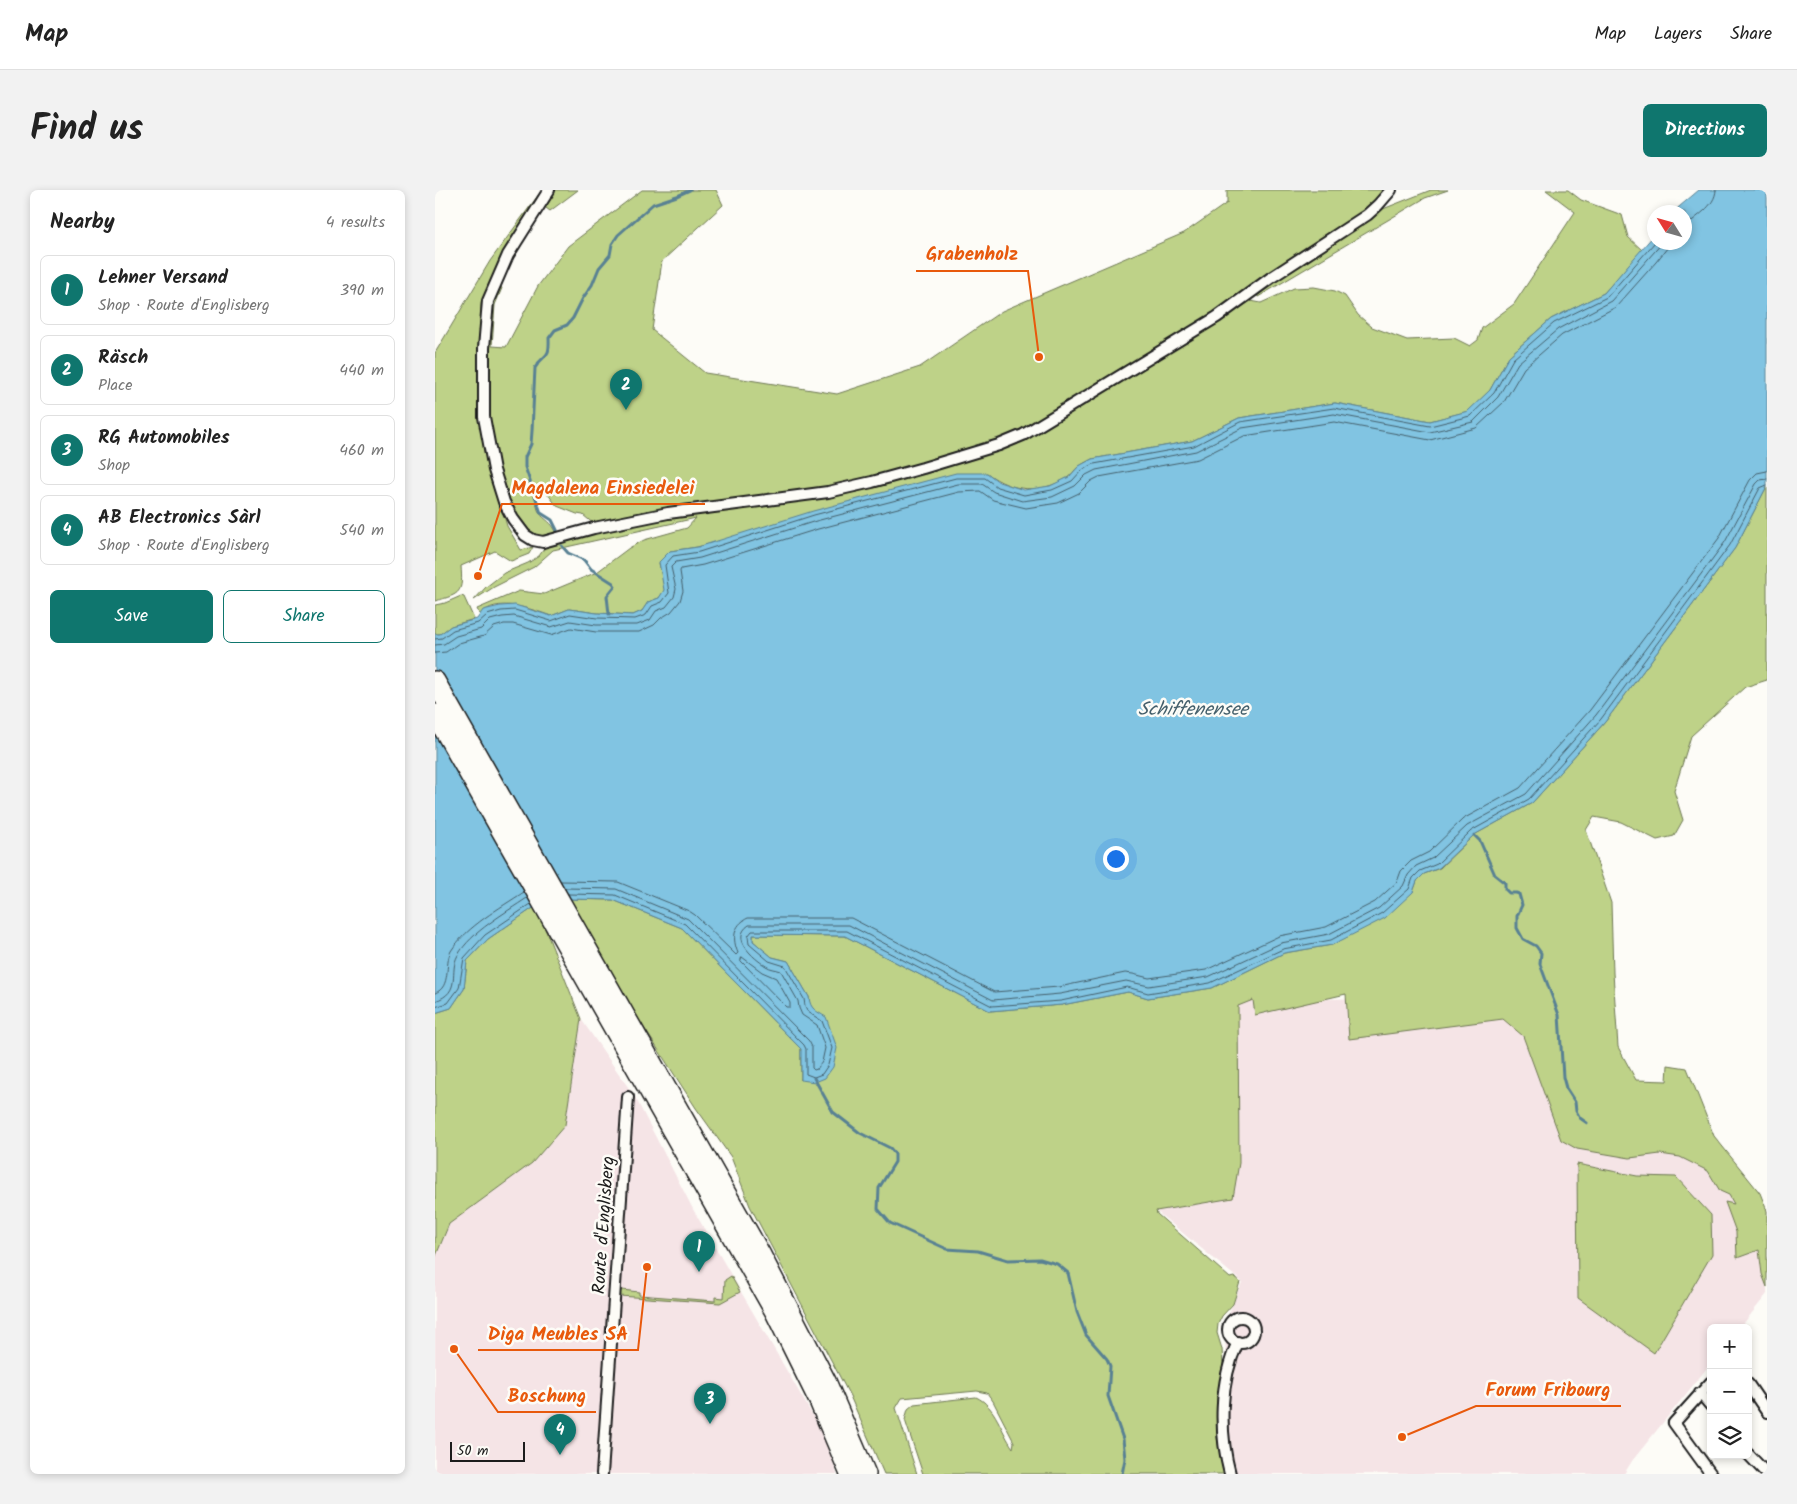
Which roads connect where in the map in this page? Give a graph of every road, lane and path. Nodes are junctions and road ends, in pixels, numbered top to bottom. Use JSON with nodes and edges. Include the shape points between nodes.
{"nodes":[{"id":1,"x":549,"y":190,"type":"edge"},
{"id":2,"x":1391,"y":190,"type":"edge"},
{"id":3,"x":435,"y":681,"type":"edge"},
{"id":4,"x":435,"y":714,"type":"edge"},
{"id":5,"x":574,"y":941,"type":"junction"},
{"id":6,"x":628,"y":1097,"type":"dead end"},
{"id":7,"x":1238,"y":1342,"type":"dead end"},
{"id":8,"x":809,"y":1347,"type":"junction"},
{"id":9,"x":1707,"y":1386,"type":"edge"},
{"id":10,"x":1752,"y":1390,"type":"edge"},
{"id":11,"x":1701,"y":1393,"type":"junction"},
{"id":12,"x":1707,"y":1401,"type":"edge"},
{"id":13,"x":1767,"y":1412,"type":"edge"},
{"id":14,"x":1752,"y":1458,"type":"edge"},
{"id":15,"x":602,"y":1474,"type":"edge"},
{"id":16,"x":851,"y":1474,"type":"edge"},
{"id":17,"x":866,"y":1474,"type":"edge"},
{"id":18,"x":878,"y":1474,"type":"edge"},
{"id":19,"x":1230,"y":1474,"type":"edge"},
{"id":20,"x":1711,"y":1474,"type":"edge"},
{"id":21,"x":1767,"y":1474,"type":"edge"}],
"edges":[{"from":1,"to":2,"type":"street","via":[[508,255],[488,301],[484,348],[485,417],[494,470],[513,519],[525,535],[543,542],[668,513],[828,492],[999,445],[1023,435],[1217,317],[1367,215]]},
{"from":3,"to":5,"type":"highway"},
{"from":4,"to":5,"type":"highway"},
{"from":5,"to":8,"type":"highway","via":[[757,1247]]},
{"from":5,"to":16,"type":"highway","via":[[775,1312]]},
{"from":6,"to":15,"type":"street","name":"Route d'Englisberg"},
{"from":7,"to":19,"type":"street","via":[[1231,1357],[1223,1399],[1225,1450]]},
{"from":8,"to":17,"type":"highway"},
{"from":8,"to":18,"type":"highway"},
{"from":9,"to":11,"type":"street"},
{"from":10,"to":13,"type":"street"},
{"from":11,"to":12,"type":"street"},
{"from":11,"to":20,"type":"street","via":[[1674,1423]]},
{"from":14,"to":21,"type":"street"}]}
